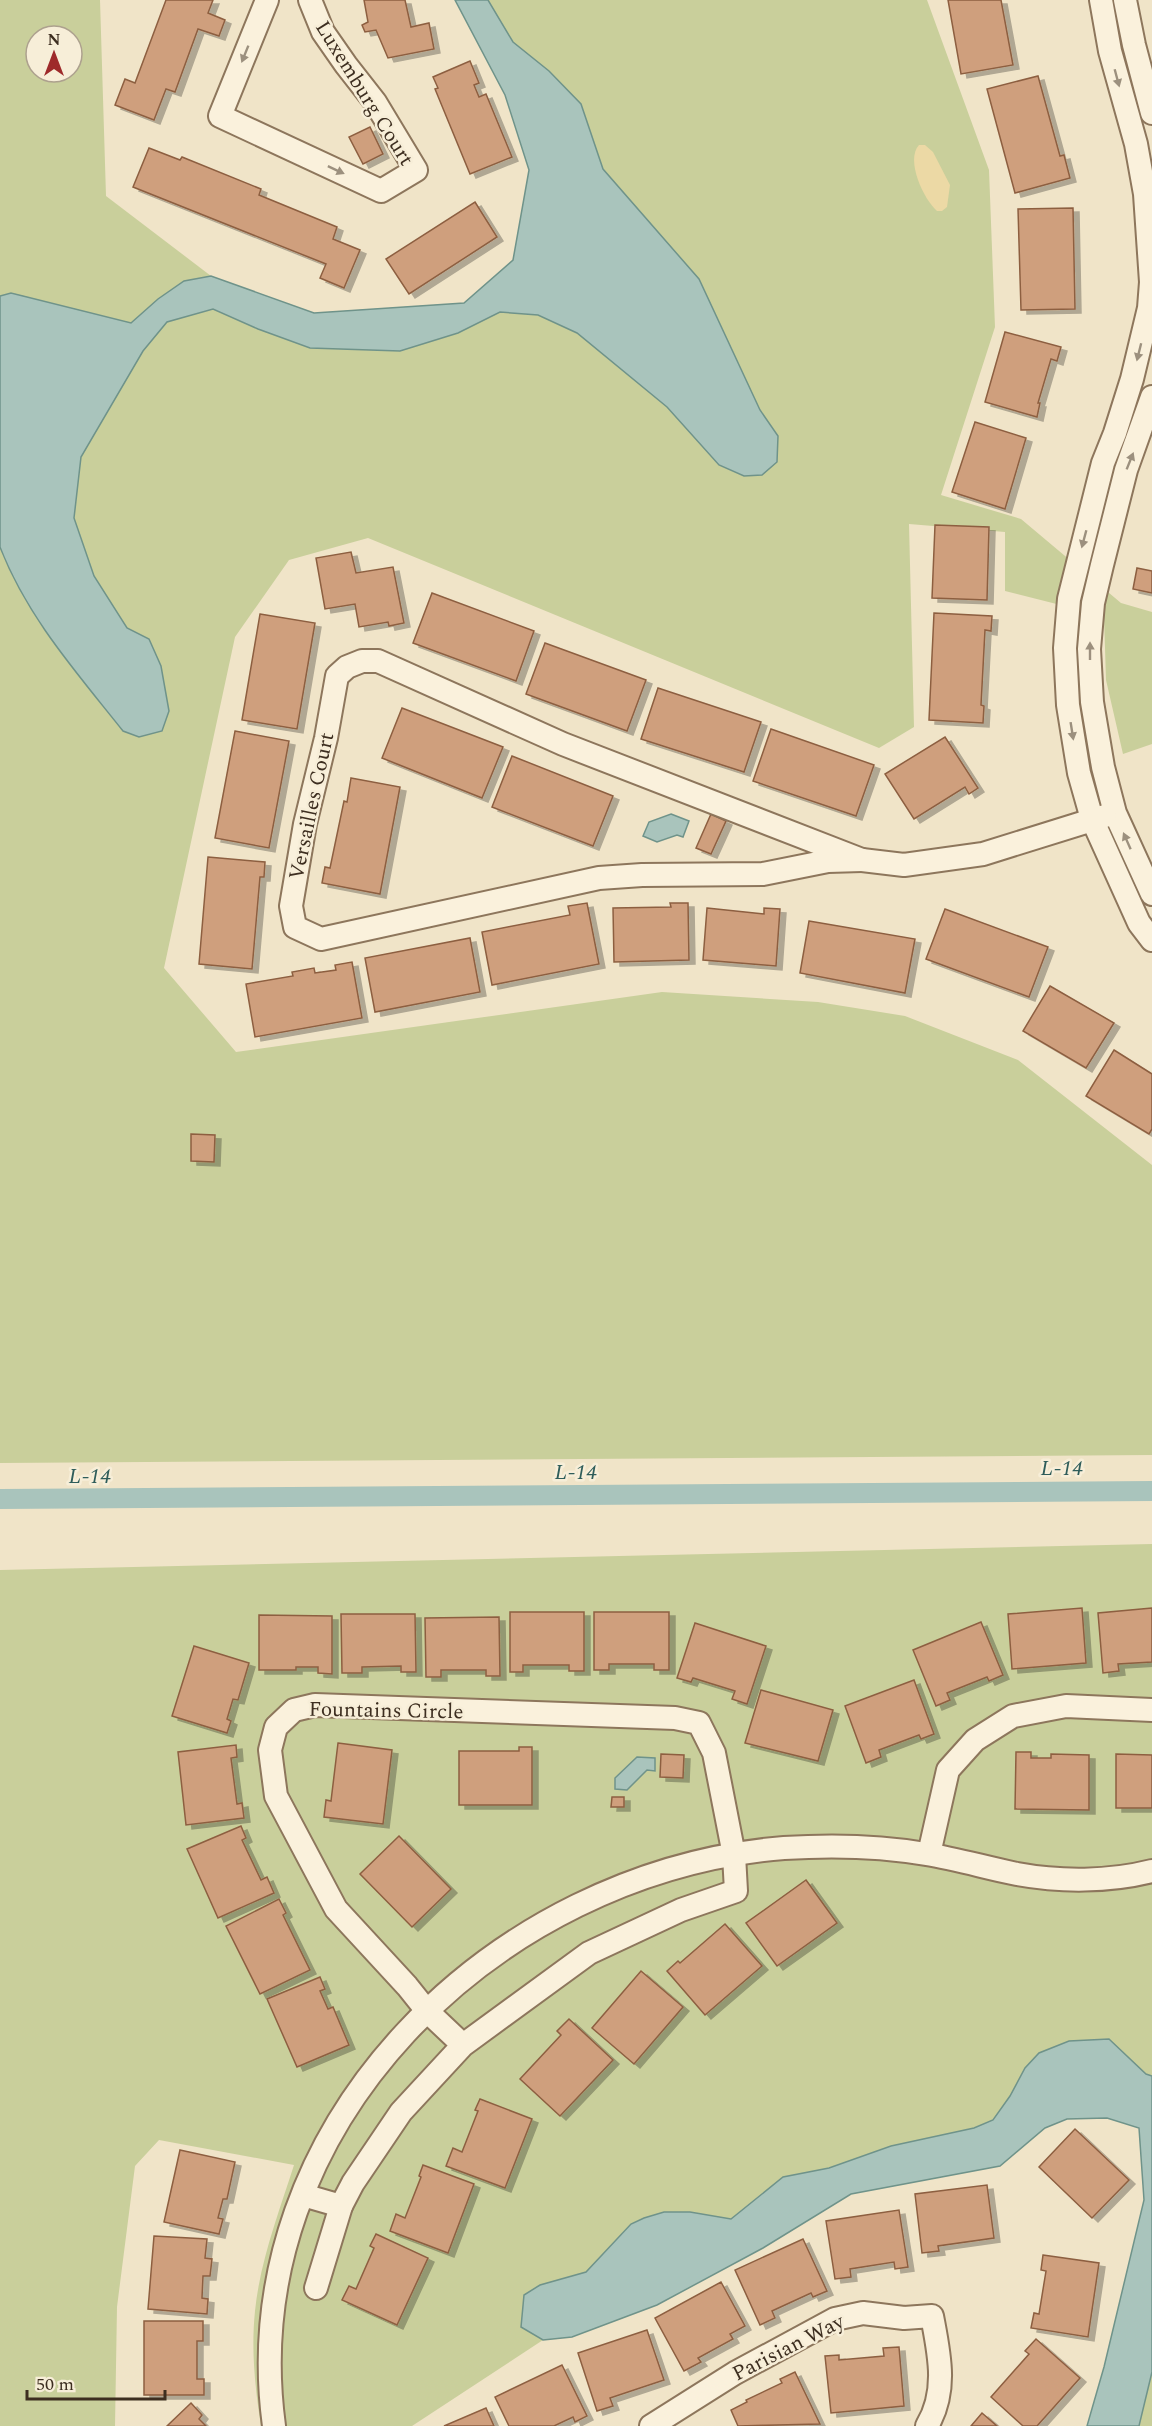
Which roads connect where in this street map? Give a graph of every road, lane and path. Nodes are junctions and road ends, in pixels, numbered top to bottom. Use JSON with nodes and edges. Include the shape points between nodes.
{"nodes":[{"id":1,"x":267,"y":0,"type":"edge"},
{"id":2,"x":310,"y":0,"type":"edge"},
{"id":3,"x":1101,"y":0,"type":"edge"},
{"id":4,"x":1125,"y":0,"type":"edge"},
{"id":5,"x":1131,"y":30,"type":"junction"},
{"id":6,"x":1107,"y":35,"type":"junction"},
{"id":7,"x":1152,"y":113,"type":"edge"},
{"id":8,"x":1152,"y":397,"type":"edge"},
{"id":9,"x":1072,"y":585,"type":"junction"},
{"id":10,"x":1096,"y":590,"type":"junction"},
{"id":11,"x":1115,"y":813,"type":"junction"},
{"id":12,"x":1092,"y":819,"type":"junction"},
{"id":13,"x":862,"y":860,"type":"junction"},
{"id":14,"x":1152,"y":894,"type":"edge"},
{"id":15,"x":1152,"y":940,"type":"edge"},
{"id":16,"x":1152,"y":1710,"type":"edge"},
{"id":17,"x":929,"y":1854,"type":"junction"},
{"id":18,"x":734,"y":1855,"type":"junction"},
{"id":19,"x":1152,"y":1871,"type":"edge"},
{"id":20,"x":427,"y":2011,"type":"junction"},
{"id":21,"x":463,"y":2045,"type":"junction"},
{"id":22,"x":303,"y":2195,"type":"junction"},
{"id":23,"x":341,"y":2206,"type":"junction"},
{"id":24,"x":316,"y":2288,"type":"dead end"},
{"id":25,"x":274,"y":2426,"type":"edge"},
{"id":26,"x":651,"y":2426,"type":"edge"},
{"id":27,"x":927,"y":2426,"type":"edge"}],
"edges":[{"from":1,"to":2,"type":"street","name":"Luxemburg Court","one_way":true,"via":[[220,116],[381,191],[416,170],[375,102],[323,32]]},
{"from":3,"to":6,"type":"street"},
{"from":4,"to":5,"type":"street"},
{"from":5,"to":6,"type":"street"},
{"from":5,"to":7,"type":"street"},
{"from":6,"to":9,"type":"street","one_way":true,"via":[[1145,194],[1151,282],[1149,308],[1132,379],[1103,463]]},
{"from":10,"to":8,"type":"street","one_way":true,"via":[[1126,470]]},
{"from":9,"to":10,"type":"street"},
{"from":9,"to":12,"type":"street","one_way":true,"via":[[1065,648],[1068,705],[1079,773]]},
{"from":11,"to":10,"type":"street","one_way":true,"via":[[1092,702],[1089,649]]},
{"from":11,"to":12,"type":"street","name":"Versailles Court"},
{"from":14,"to":11,"type":"street","one_way":true},
{"from":12,"to":13,"type":"street","name":"Versailles Court","via":[[983,854],[904,864]]},
{"from":12,"to":15,"type":"street","via":[[1139,922]]},
{"from":13,"to":13,"type":"street","name":"Versailles Court","via":[[563,744],[378,661],[362,661],[337,676],[291,906],[296,927],[321,939],[599,878],[753,875],[828,861]]},
{"from":16,"to":17,"type":"street","via":[[1066,1706],[1013,1716],[975,1740],[948,1770]]},
{"from":17,"to":18,"type":"street","via":[[841,1846]]},
{"from":17,"to":19,"type":"street","via":[[1045,1878],[1088,1879]]},
{"from":18,"to":20,"type":"street","via":[[679,1867],[590,1899],[493,1956]]},
{"from":18,"to":20,"type":"street","name":"Fountains Circle","via":[[714,1753],[699,1723],[675,1718],[315,1705],[294,1710],[276,1727],[270,1750],[276,1797],[336,1909]]},
{"from":18,"to":21,"type":"street","via":[[736,1891],[681,1910],[589,1953]]},
{"from":20,"to":21,"type":"street"},
{"from":20,"to":22,"type":"street","via":[[356,2093],[316,2163]]},
{"from":21,"to":23,"type":"street","via":[[401,2112]]},
{"from":22,"to":23,"type":"street"},
{"from":22,"to":25,"type":"street","via":[[279,2276],[272,2326],[270,2389]]},
{"from":23,"to":24,"type":"street"},
{"from":26,"to":27,"type":"street","name":"Parisian Way","via":[[735,2373],[835,2319],[863,2313],[904,2318],[932,2316],[941,2385]]}]}
